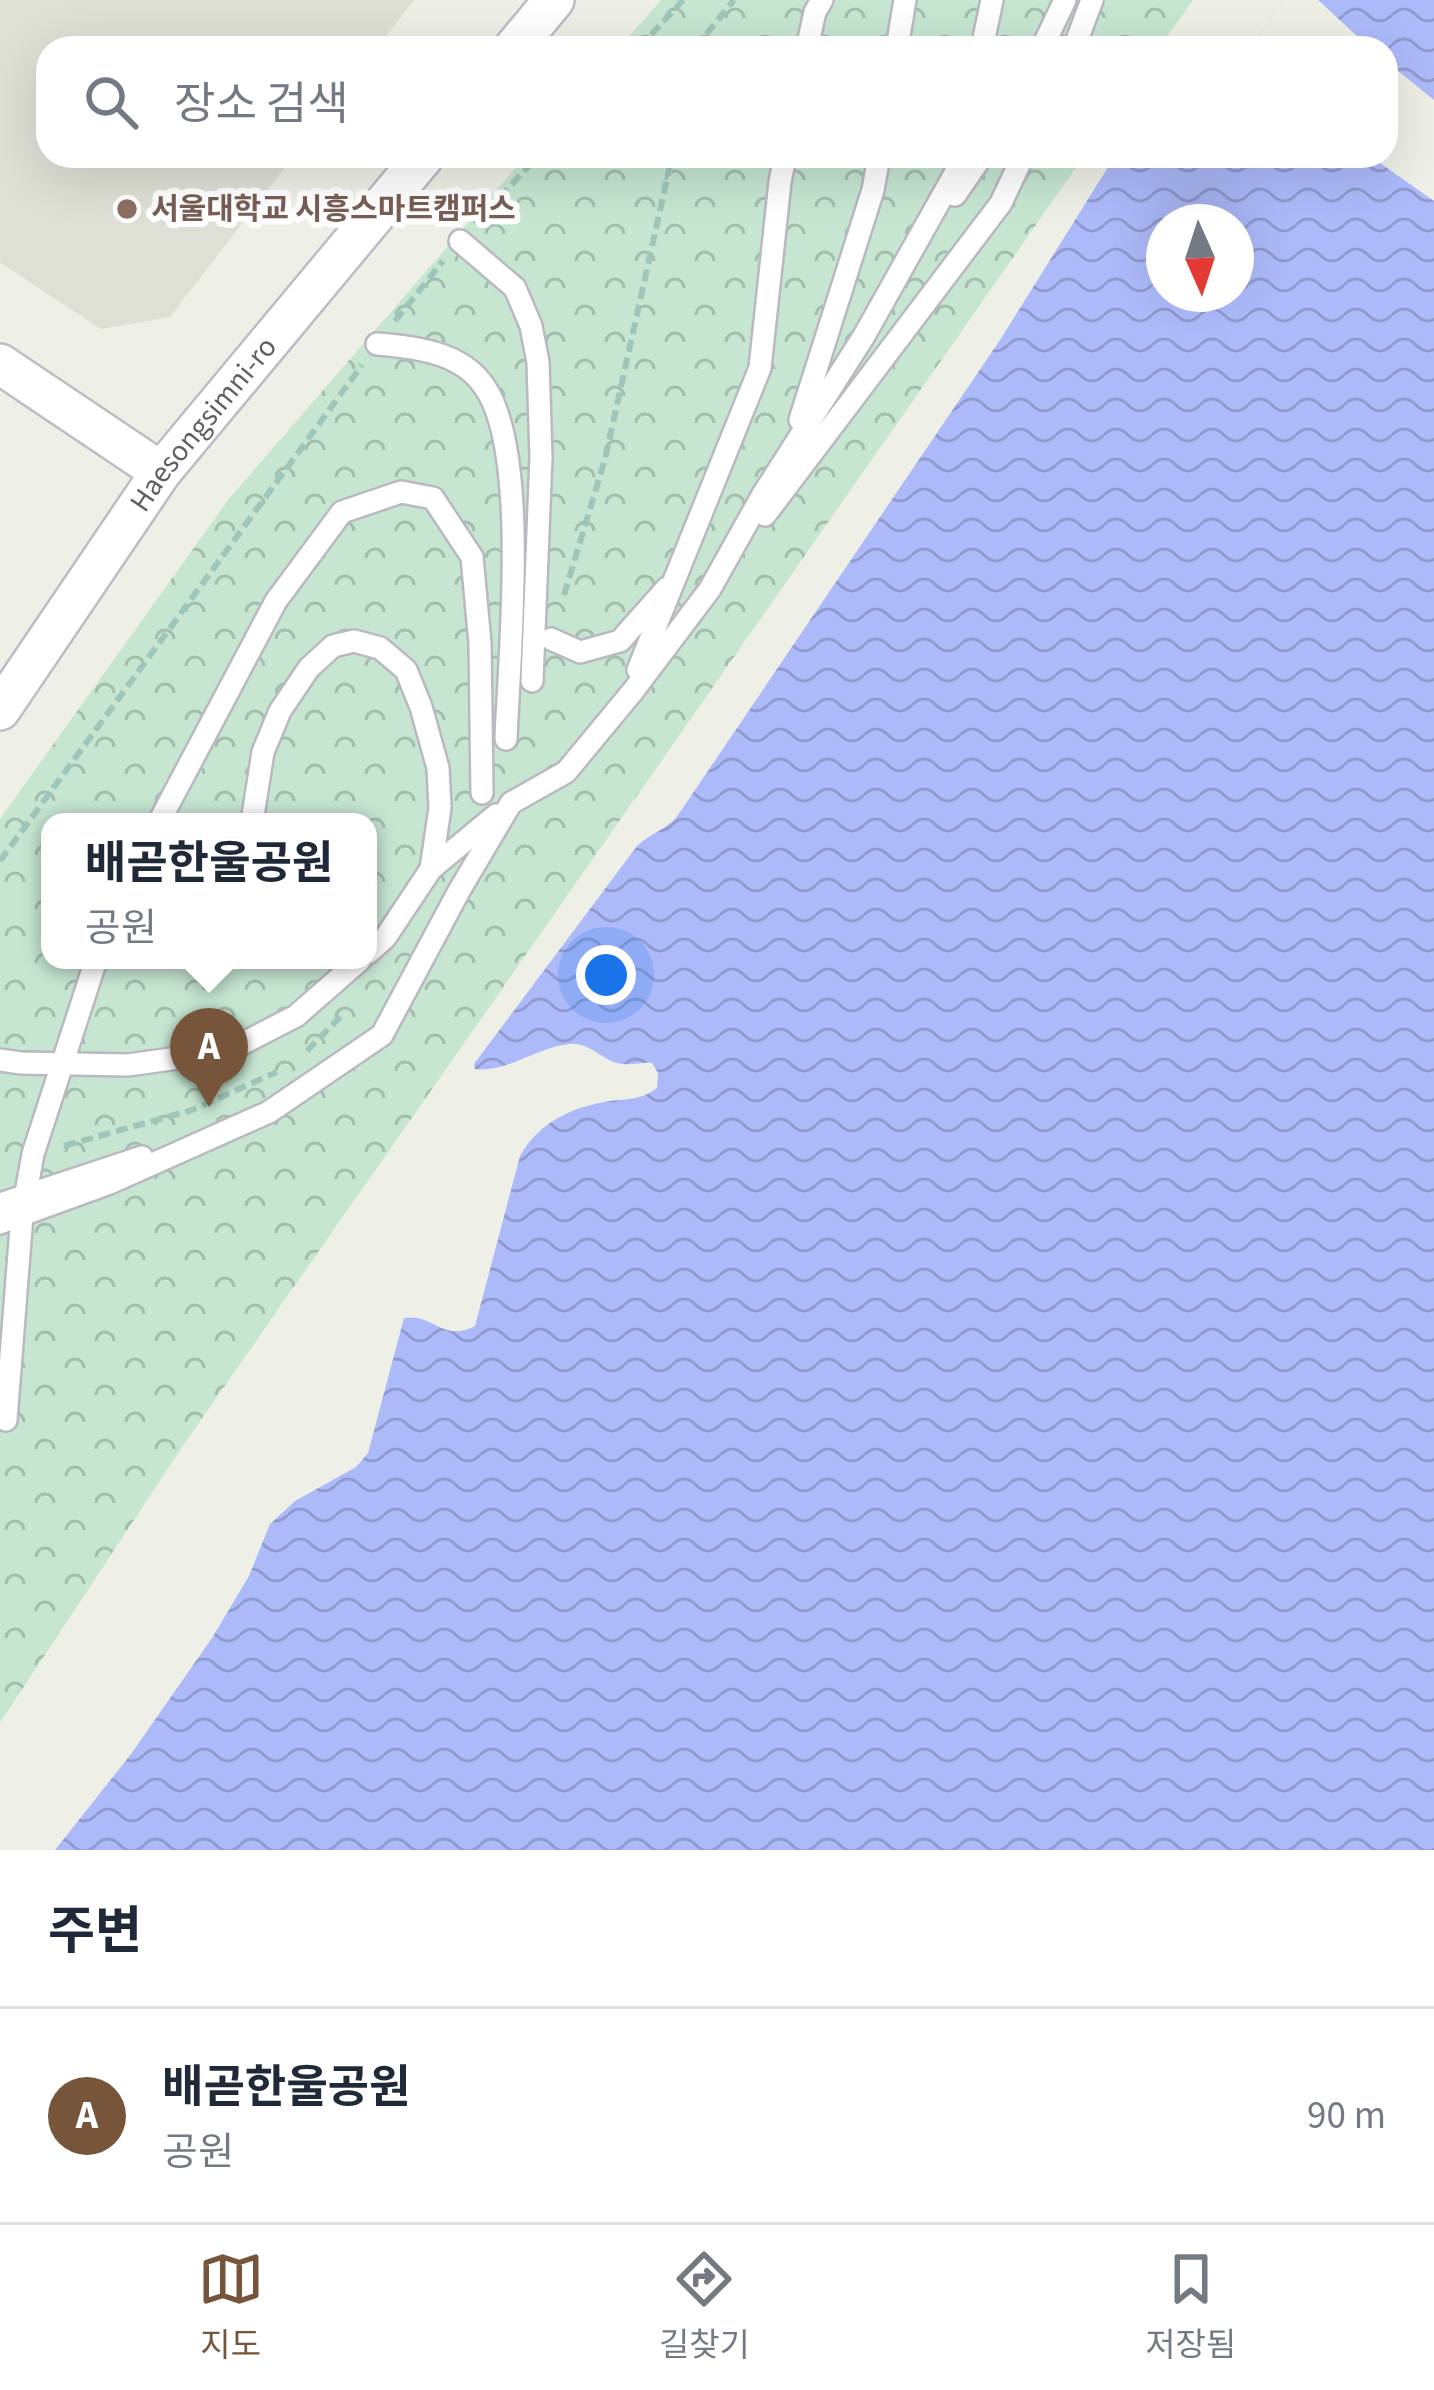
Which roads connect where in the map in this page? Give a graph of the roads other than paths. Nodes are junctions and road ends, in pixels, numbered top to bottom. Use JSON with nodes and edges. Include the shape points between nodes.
{"nodes":[{"id":1,"x":554,"y":0,"type":"edge"},
{"id":2,"x":822,"y":0,"type":"edge"},
{"id":3,"x":905,"y":0,"type":"edge"},
{"id":4,"x":992,"y":0,"type":"edge"},
{"id":5,"x":1065,"y":0,"type":"edge"},
{"id":6,"x":1092,"y":0,"type":"edge"},
{"id":7,"x":524,"y":36,"type":"edge"},
{"id":8,"x":810,"y":36,"type":"edge"},
{"id":9,"x":899,"y":36,"type":"edge"},
{"id":10,"x":984,"y":36,"type":"edge"},
{"id":11,"x":1048,"y":36,"type":"edge"},
{"id":12,"x":1078,"y":36,"type":"edge"},
{"id":13,"x":414,"y":168,"type":"edge"},
{"id":14,"x":783,"y":168,"type":"edge"},
{"id":15,"x":876,"y":168,"type":"edge"},
{"id":16,"x":957,"y":168,"type":"edge"},
{"id":17,"x":974,"y":168,"type":"edge"},
{"id":18,"x":1017,"y":168,"type":"edge"},
{"id":19,"x":460,"y":241,"type":"road end"},
{"id":20,"x":896,"y":279,"type":"junction"},
{"id":21,"x":377,"y":344,"type":"road end"},
{"id":22,"x":0,"y":364,"type":"edge"},
{"id":23,"x":789,"y":454,"type":"junction"},
{"id":24,"x":161,"y":472,"type":"junction"},
{"id":25,"x":679,"y":574,"type":"junction"},
{"id":26,"x":712,"y":585,"type":"junction"},
{"id":27,"x":551,"y":639,"type":"road end"},
{"id":28,"x":532,"y":681,"type":"dead end"},
{"id":29,"x":629,"y":696,"type":"junction"},
{"id":30,"x":0,"y":710,"type":"edge"},
{"id":31,"x":506,"y":739,"type":"dead end"},
{"id":32,"x":482,"y":794,"type":"dead end"},
{"id":33,"x":511,"y":802,"type":"junction"},
{"id":34,"x":164,"y":813,"type":"edge"},
{"id":35,"x":253,"y":813,"type":"edge"},
{"id":36,"x":431,"y":869,"type":"junction"},
{"id":37,"x":377,"y":945,"type":"edge"},
{"id":38,"x":93,"y":969,"type":"edge"},
{"id":39,"x":350,"y":969,"type":"edge"},
{"id":40,"x":0,"y":1060,"type":"edge"},
{"id":41,"x":62,"y":1064,"type":"junction"},
{"id":42,"x":0,"y":1204,"type":"edge"},
{"id":43,"x":25,"y":1204,"type":"junction"},
{"id":44,"x":0,"y":1222,"type":"edge"},
{"id":45,"x":6,"y":1420,"type":"dead end"}],
"edges":[{"from":1,"to":7,"type":"main road"},
{"from":2,"to":8,"type":"street"},
{"from":3,"to":9,"type":"street"},
{"from":4,"to":10,"type":"street"},
{"from":5,"to":11,"type":"street"},
{"from":6,"to":12,"type":"street"},
{"from":13,"to":24,"type":"main road","name":"Haesongsimni-ro"},
{"from":14,"to":25,"type":"street","via":[[760,368]]},
{"from":15,"to":23,"type":"street"},
{"from":16,"to":20,"type":"street"},
{"from":17,"to":20,"type":"street"},
{"from":18,"to":26,"type":"street","via":[[1001,203]]},
{"from":19,"to":28,"type":"street","via":[[515,288],[538,362]]},
{"from":20,"to":23,"type":"street"},
{"from":21,"to":31,"type":"street","via":[[420,347],[458,362],[483,382],[500,414],[512,562]]},
{"from":22,"to":24,"type":"main road"},
{"from":23,"to":26,"type":"street"},
{"from":24,"to":30,"type":"main road","name":"Haesongsimni-ro"},
{"from":25,"to":27,"type":"street","via":[[620,640],[580,652]]},
{"from":25,"to":29,"type":"street"},
{"from":26,"to":29,"type":"street"},
{"from":29,"to":33,"type":"street","via":[[566,772]]},
{"from":32,"to":34,"type":"street","via":[[472,557],[433,498],[401,492],[342,512],[275,601]]},
{"from":33,"to":36,"type":"street"},
{"from":33,"to":43,"type":"street","via":[[382,1035],[269,1112],[110,1183]]},
{"from":35,"to":36,"type":"street","via":[[263,752],[309,668],[333,646],[380,648],[406,670],[439,768]]},
{"from":36,"to":37,"type":"street"},
{"from":38,"to":41,"type":"street"},
{"from":39,"to":41,"type":"street","via":[[296,1016],[228,1051],[128,1065]]},
{"from":40,"to":41,"type":"street"},
{"from":41,"to":43,"type":"street"},
{"from":42,"to":43,"type":"street"},
{"from":43,"to":44,"type":"street"},
{"from":43,"to":45,"type":"street"}]}
